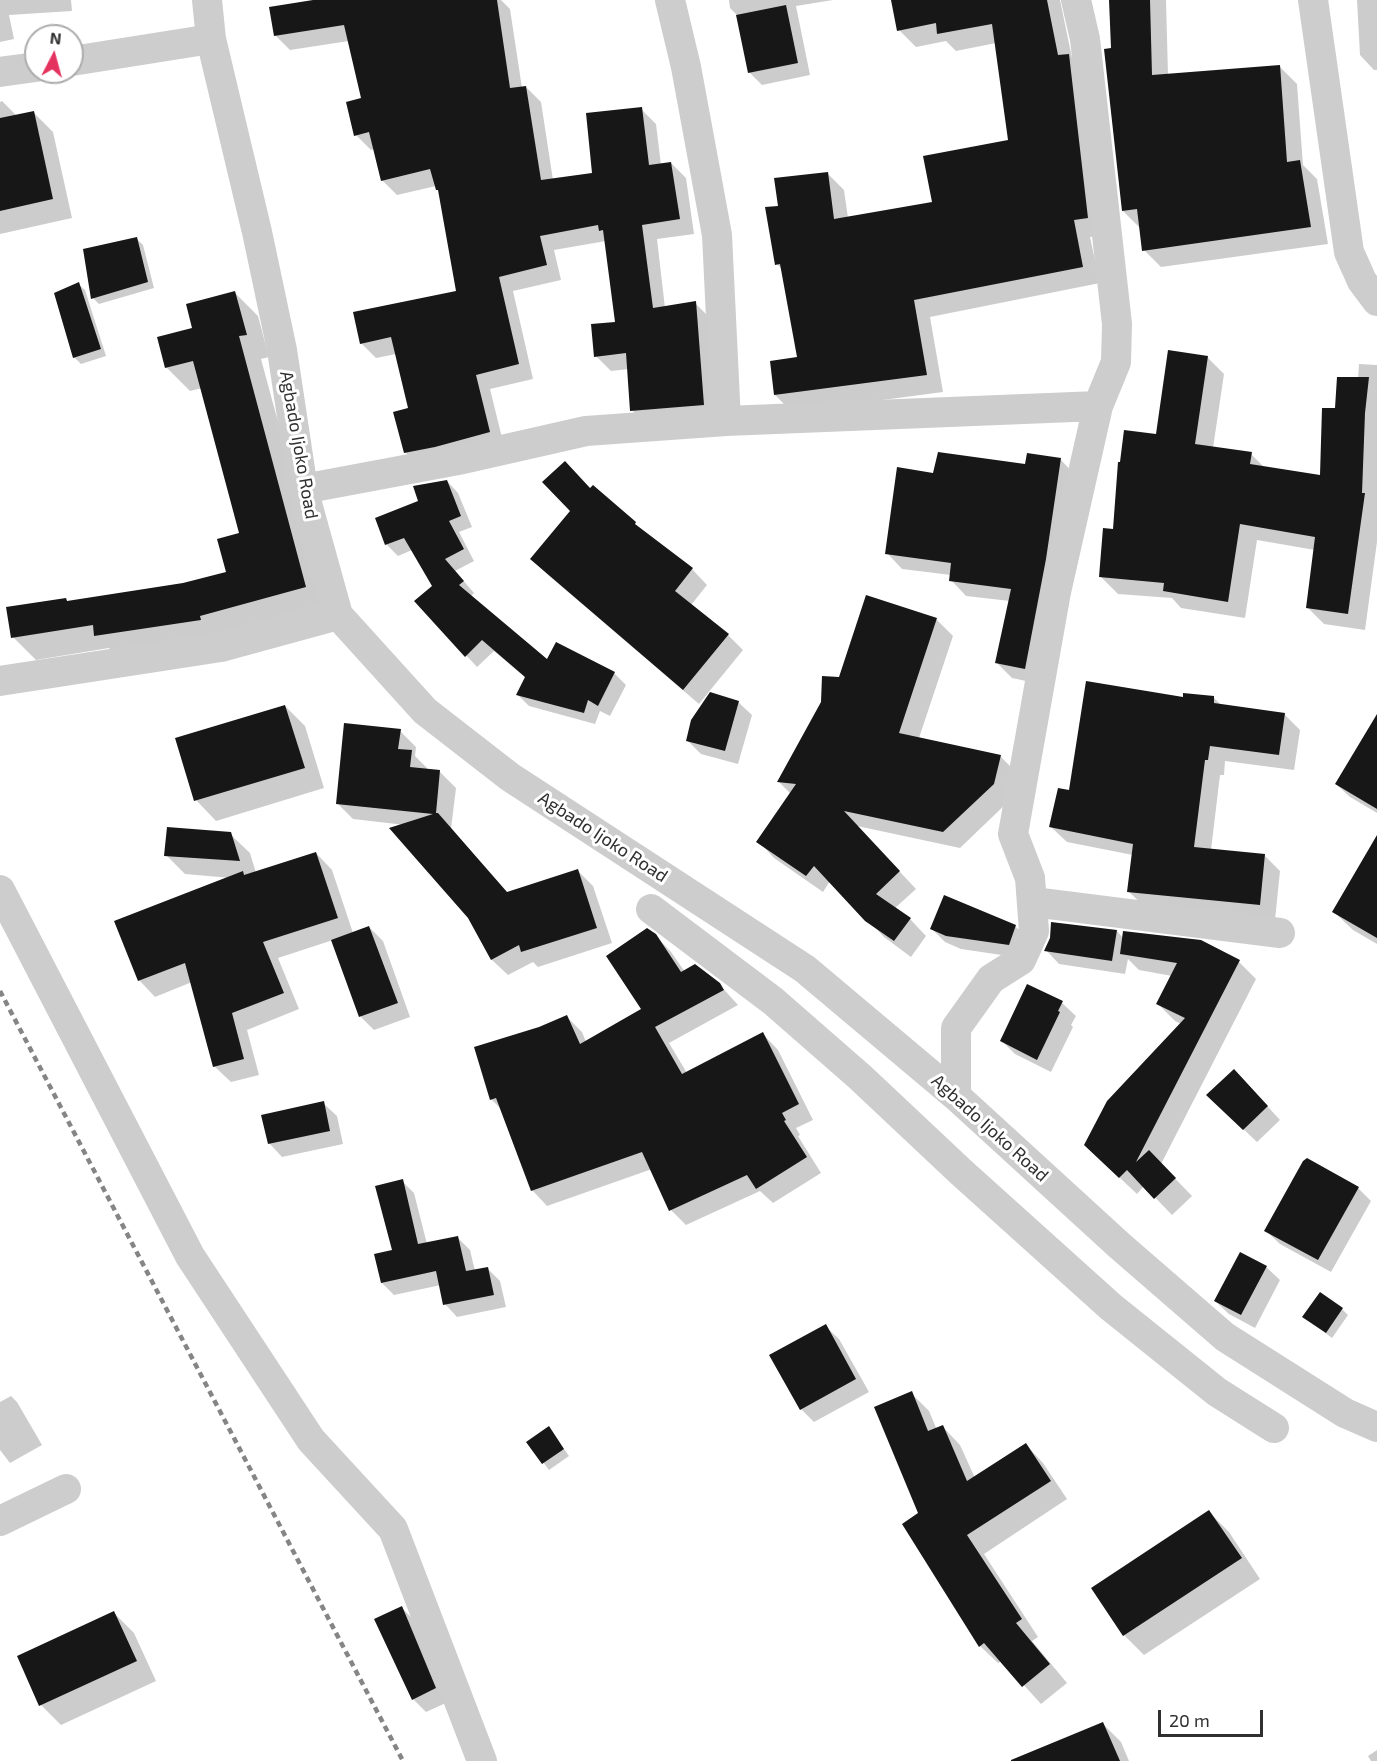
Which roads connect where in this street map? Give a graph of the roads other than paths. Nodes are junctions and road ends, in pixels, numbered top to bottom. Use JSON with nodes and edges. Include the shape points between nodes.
{"nodes":[{"id":1,"x":207,"y":0,"type":"edge"},
{"id":2,"x":670,"y":0,"type":"edge"},
{"id":3,"x":1076,"y":0,"type":"edge"},
{"id":4,"x":1313,"y":0,"type":"edge"},
{"id":5,"x":211,"y":39,"type":"junction"},
{"id":6,"x":84,"y":59,"type":"edge"},
{"id":7,"x":24,"y":69,"type":"edge"},
{"id":8,"x":0,"y":72,"type":"edge"},
{"id":9,"x":1377,"y":301,"type":"edge"},
{"id":10,"x":1098,"y":406,"type":"junction"},
{"id":11,"x":726,"y":421,"type":"junction"},
{"id":12,"x":303,"y":489,"type":"junction"},
{"id":13,"x":338,"y":615,"type":"junction"},
{"id":14,"x":0,"y":681,"type":"edge"},
{"id":15,"x":0,"y":890,"type":"edge"},
{"id":16,"x":1033,"y":902,"type":"junction"},
{"id":17,"x":651,"y":909,"type":"dead end"},
{"id":18,"x":1280,"y":933,"type":"dead end"},
{"id":19,"x":956,"y":1096,"type":"junction"},
{"id":20,"x":1377,"y":1427,"type":"edge"},
{"id":21,"x":1274,"y":1428,"type":"dead end"},
{"id":22,"x":66,"y":1489,"type":"dead end"},
{"id":23,"x":0,"y":1521,"type":"edge"},
{"id":24,"x":482,"y":1761,"type":"edge"}],
"edges":[{"from":1,"to":5,"type":"street","name":"Agbado Ijoko Road"},
{"from":2,"to":11,"type":"street","via":[[717,235]]},
{"from":3,"to":10,"type":"street","via":[[1085,39],[1117,324],[1116,362]]},
{"from":4,"to":9,"type":"street","via":[[1349,252],[1362,281]]},
{"from":5,"to":6,"type":"street"},
{"from":5,"to":12,"type":"street","name":"Agbado Ijoko Road","via":[[282,350]]},
{"from":7,"to":8,"type":"street"},
{"from":10,"to":11,"type":"street"},
{"from":10,"to":16,"type":"street","via":[[1056,592],[1013,834]]},
{"from":11,"to":12,"type":"street","via":[[586,430],[458,460]]},
{"from":12,"to":13,"type":"street","name":"Agbado Ijoko Road"},
{"from":13,"to":14,"type":"street","via":[[221,647]]},
{"from":13,"to":19,"type":"street","name":"Agbado Ijoko Road","via":[[425,711],[502,771],[805,969]]},
{"from":15,"to":24,"type":"street","via":[[190,1256],[311,1440],[393,1529]]},
{"from":16,"to":18,"type":"street"},
{"from":16,"to":19,"type":"street","via":[[1034,931],[1021,960],[991,979],[956,1028]]},
{"from":17,"to":21,"type":"street","via":[[773,1000],[1112,1307],[1217,1392]]},
{"from":19,"to":20,"type":"street","name":"Agbado Ijoko Road","via":[[1225,1337],[1345,1413]]},
{"from":22,"to":23,"type":"street"}]}
